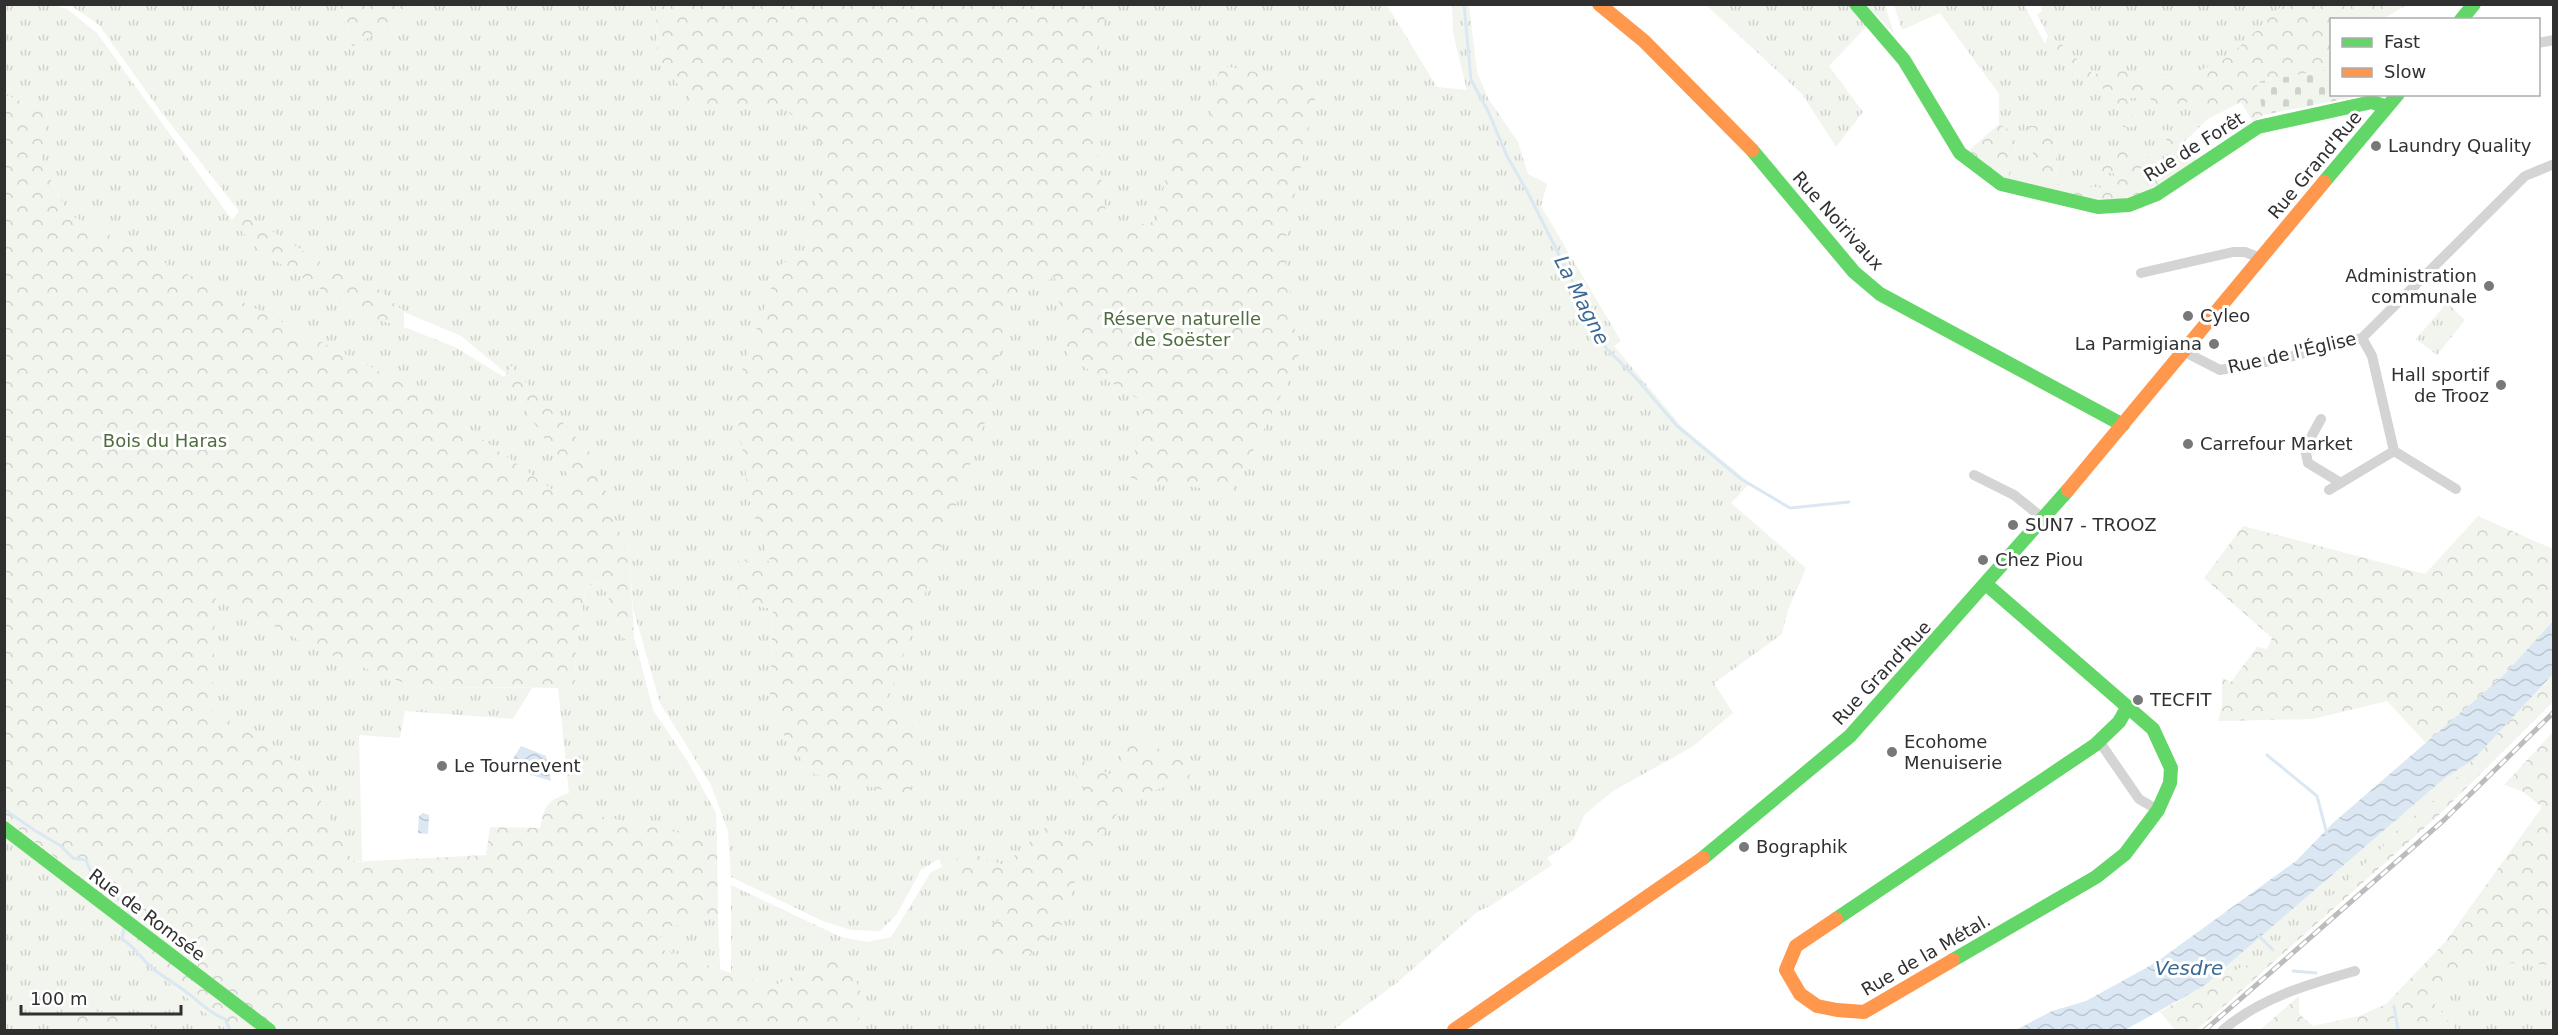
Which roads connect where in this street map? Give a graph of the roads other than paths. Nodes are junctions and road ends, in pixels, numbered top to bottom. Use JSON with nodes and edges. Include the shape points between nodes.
{"nodes":[{"id":1,"x":1599,"y":4,"type":"edge"},
{"id":2,"x":1856,"y":4,"type":"edge"},
{"id":3,"x":2474,"y":4,"type":"edge"},
{"id":4,"x":2463,"y":18,"type":"edge"},
{"id":5,"x":2396,"y":96,"type":"edge"},
{"id":6,"x":2387,"y":107,"type":"junction"},
{"id":7,"x":2553,"y":164,"type":"edge"},
{"id":8,"x":2260,"y":258,"type":"junction"},
{"id":9,"x":2141,"y":273,"type":"dead end"},
{"id":10,"x":2362,"y":338,"type":"junction"},
{"id":11,"x":2183,"y":351,"type":"junction"},
{"id":12,"x":2321,"y":419,"type":"dead end"},
{"id":13,"x":2122,"y":425,"type":"junction"},
{"id":14,"x":2394,"y":451,"type":"junction"},
{"id":15,"x":1974,"y":475,"type":"dead end"},
{"id":16,"x":2341,"y":483,"type":"junction"},
{"id":17,"x":2456,"y":489,"type":"dead end"},
{"id":18,"x":2329,"y":490,"type":"dead end"},
{"id":19,"x":2044,"y":519,"type":"junction"},
{"id":20,"x":1987,"y":585,"type":"junction"},
{"id":21,"x":2127,"y":708,"type":"junction"},
{"id":22,"x":2099,"y":741,"type":"junction"},
{"id":23,"x":2158,"y":810,"type":"junction"},
{"id":24,"x":4,"y":828,"type":"edge"},
{"id":25,"x":2355,"y":971,"type":"dead end"},
{"id":26,"x":1461,"y":1028,"type":"edge"},
{"id":27,"x":269,"y":1030,"type":"edge"},
{"id":28,"x":2223,"y":1030,"type":"edge"}],
"edges":[{"from":1,"to":13,"type":"street","name":"Rue Noirivaux","via":[[1644,41],[1742,138],[1854,272],[1880,294]]},
{"from":2,"to":6,"type":"street","name":"Rue de Forêt","via":[[1904,60],[1960,153],[2001,184],[2098,207],[2129,204],[2157,194],[2258,128],[2372,102]]},
{"from":3,"to":4,"type":"street"},
{"from":5,"to":6,"type":"street","name":"Rue Grand'Rue"},
{"from":6,"to":8,"type":"street","name":"Rue Grand'Rue"},
{"from":7,"to":10,"type":"street","name":"Rue de l'Église","via":[[2525,176]]},
{"from":8,"to":9,"type":"street","via":[[2233,252]]},
{"from":8,"to":11,"type":"street","name":"Rue Grand'Rue"},
{"from":10,"to":11,"type":"street","name":"Rue de l'Église","via":[[2220,370]]},
{"from":10,"to":14,"type":"street","via":[[2372,356]]},
{"from":11,"to":13,"type":"street","name":"Rue Grand'Rue"},
{"from":12,"to":16,"type":"street","via":[[2305,448],[2308,463]]},
{"from":13,"to":19,"type":"street","name":"Rue Grand'Rue"},
{"from":14,"to":16,"type":"street"},
{"from":14,"to":17,"type":"street"},
{"from":15,"to":19,"type":"street","via":[[2014,495]]},
{"from":16,"to":18,"type":"street"},
{"from":19,"to":20,"type":"street","name":"Rue Grand'Rue"},
{"from":20,"to":21,"type":"street","name":"Rue de la Métal."},
{"from":20,"to":26,"type":"street","name":"Rue Grand'Rue","via":[[1850,736],[1714,850]]},
{"from":21,"to":22,"type":"street","name":"Rue de la Métal."},
{"from":21,"to":23,"type":"street","name":"Rue de la Métal.","via":[[2153,729],[2171,768],[2170,783]]},
{"from":22,"to":23,"type":"street","via":[[2139,800]]},
{"from":22,"to":23,"type":"street","name":"Rue de la Métal.","via":[[1796,946],[1786,970],[1795,990],[1823,1010],[1864,1012],[2096,877],[2125,854]]},
{"from":24,"to":27,"type":"street","name":"Rue de Romsée"},
{"from":25,"to":28,"type":"street","via":[[2277,997],[2238,1017]]}]}
